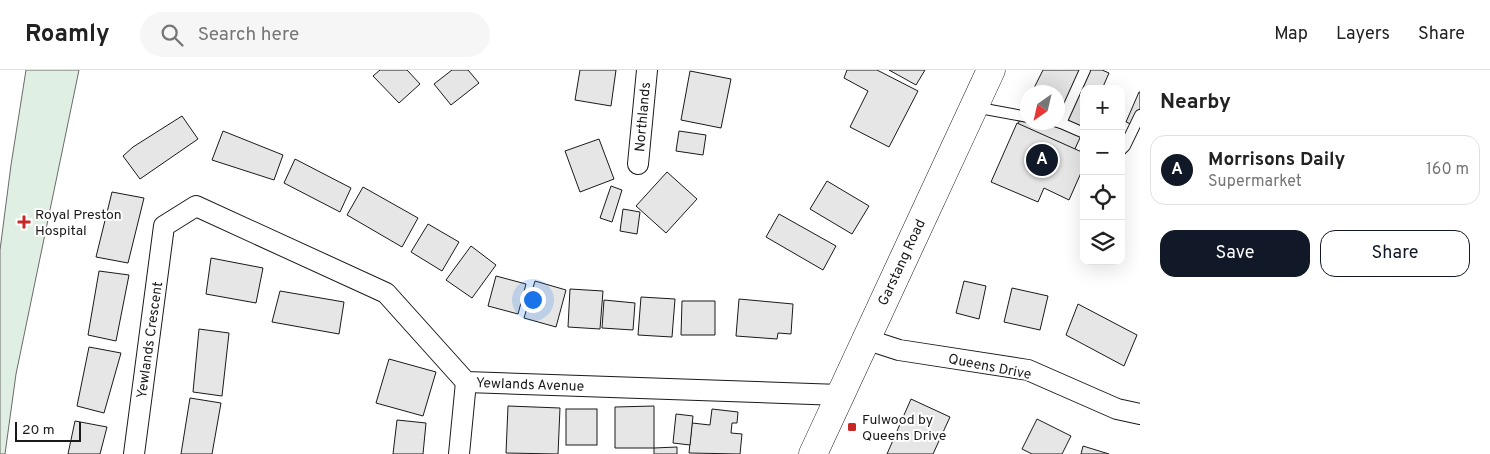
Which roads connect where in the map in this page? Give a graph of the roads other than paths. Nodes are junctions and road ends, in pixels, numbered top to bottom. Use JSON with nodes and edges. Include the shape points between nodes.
{"nodes":[{"id":1,"x":647,"y":70,"type":"edge"},
{"id":2,"x":991,"y":70,"type":"edge"},
{"id":3,"x":1086,"y":70,"type":"edge"},
{"id":4,"x":973,"y":107,"type":"junction"},
{"id":5,"x":1065,"y":111,"type":"edge"},
{"id":6,"x":1140,"y":115,"type":"edge"},
{"id":7,"x":1020,"y":116,"type":"edge"},
{"id":8,"x":1065,"y":125,"type":"edge"},
{"id":9,"x":1080,"y":131,"type":"edge"},
{"id":10,"x":1125,"y":146,"type":"edge"},
{"id":11,"x":638,"y":164,"type":"dead end"},
{"id":12,"x":164,"y":226,"type":"joint"},
{"id":13,"x":865,"y":339,"type":"junction"},
{"id":14,"x":466,"y":382,"type":"junction"},
{"id":15,"x":840,"y":394,"type":"junction"},
{"id":16,"x":1140,"y":414,"type":"edge"},
{"id":17,"x":134,"y":454,"type":"edge"},
{"id":18,"x":459,"y":454,"type":"edge"},
{"id":19,"x":813,"y":454,"type":"edge"}],
"edges":[{"from":1,"to":11,"type":"street","name":"Northlands"},
{"from":2,"to":4,"type":"highway","name":"Garstang Road"},
{"from":3,"to":5,"type":"lane"},
{"from":4,"to":7,"type":"lane"},
{"from":4,"to":13,"type":"highway","name":"Garstang Road"},
{"from":6,"to":10,"type":"lane"},
{"from":8,"to":9,"type":"lane"},
{"from":12,"to":14,"type":"street","name":"Yewlands Avenue","via":[[196,206],[386,293]]},
{"from":12,"to":17,"type":"street","name":"Yewlands Crescent"},
{"from":13,"to":15,"type":"highway","name":"Garstang Road"},
{"from":13,"to":16,"type":"street","name":"Queens Drive","via":[[899,350],[1028,370],[1117,409]]},
{"from":14,"to":15,"type":"street","name":"Yewlands Avenue"},
{"from":14,"to":18,"type":"street"},
{"from":15,"to":19,"type":"highway","name":"Garstang Road"}]}
